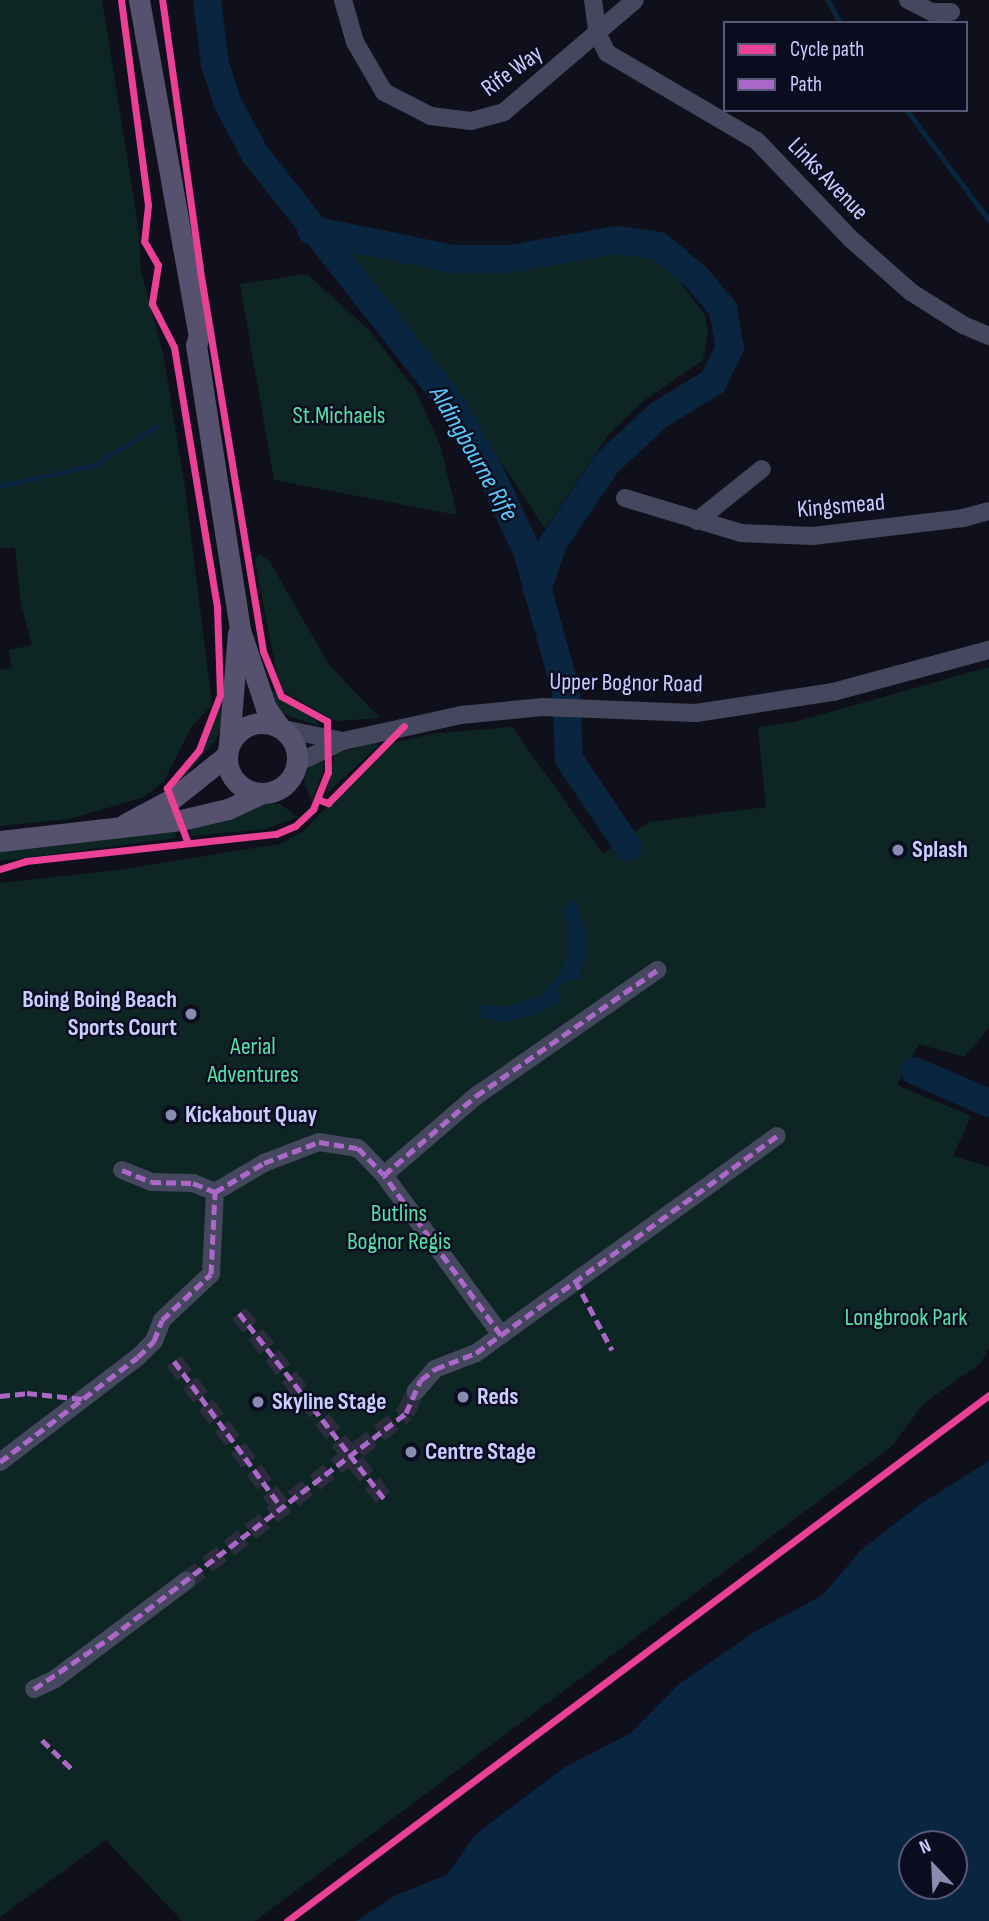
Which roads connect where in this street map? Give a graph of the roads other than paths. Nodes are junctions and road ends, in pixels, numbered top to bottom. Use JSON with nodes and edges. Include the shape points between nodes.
{"nodes":[{"id":1,"x":139,"y":0,"type":"edge"},
{"id":2,"x":343,"y":0,"type":"edge"},
{"id":3,"x":593,"y":0,"type":"edge"},
{"id":4,"x":635,"y":0,"type":"edge"},
{"id":5,"x":908,"y":0,"type":"edge"},
{"id":6,"x":951,"y":12,"type":"dead end"},
{"id":7,"x":598,"y":35,"type":"junction"},
{"id":8,"x":989,"y":336,"type":"edge"},
{"id":9,"x":762,"y":469,"type":"dead end"},
{"id":10,"x":625,"y":498,"type":"dead end"},
{"id":11,"x":989,"y":511,"type":"edge"},
{"id":12,"x":697,"y":521,"type":"junction"},
{"id":13,"x":240,"y":630,"type":"junction"},
{"id":14,"x":989,"y":650,"type":"edge"},
{"id":15,"x":282,"y":728,"type":"junction"},
{"id":16,"x":343,"y":741,"type":"junction"},
{"id":17,"x":227,"y":751,"type":"junction"},
{"id":18,"x":297,"y":763,"type":"junction"},
{"id":19,"x":262,"y":793,"type":"junction"},
{"id":20,"x":123,"y":825,"type":"junction"},
{"id":21,"x":0,"y":841,"type":"edge"},
{"id":22,"x":657,"y":970,"type":"dead end"},
{"id":23,"x":777,"y":1136,"type":"dead end"},
{"id":24,"x":122,"y":1170,"type":"dead end"},
{"id":25,"x":384,"y":1174,"type":"junction"},
{"id":26,"x":215,"y":1192,"type":"junction"},
{"id":27,"x":502,"y":1335,"type":"junction"},
{"id":28,"x":415,"y":1392,"type":"tunnel mouth"},
{"id":29,"x":0,"y":1462,"type":"edge"},
{"id":30,"x":186,"y":1581,"type":"tunnel mouth"},
{"id":31,"x":34,"y":1689,"type":"dead end"}],
"edges":[{"from":1,"to":13,"type":"main road","via":[[200,336],[196,345]]},
{"from":2,"to":7,"type":"street","name":"Rife Way","via":[[355,42],[384,92],[431,116],[454,120],[471,121],[504,111]]},
{"from":3,"to":7,"type":"street"},
{"from":4,"to":7,"type":"street","name":"Rife Way"},
{"from":5,"to":6,"type":"street","via":[[932,12]]},
{"from":7,"to":8,"type":"street","name":"Links Avenue","via":[[607,53],[757,141],[851,239],[911,292]]},
{"from":9,"to":12,"type":"street"},
{"from":10,"to":12,"type":"street","name":"Kingsmead"},
{"from":11,"to":12,"type":"street","name":"Kingsmead","via":[[813,536],[741,533]]},
{"from":13,"to":15,"type":"main road","via":[[266,708]]},
{"from":13,"to":17,"type":"main road"},
{"from":14,"to":16,"type":"street","name":"Upper Bognor Road","via":[[833,692],[696,713],[542,707],[461,715]]},
{"from":15,"to":16,"type":"street"},
{"from":15,"to":17,"type":"main road","via":[[249,725]]},
{"from":15,"to":18,"type":"main road","via":[[294,743]]},
{"from":16,"to":18,"type":"street"},
{"from":17,"to":19,"type":"main road","via":[[234,780]]},
{"from":17,"to":20,"type":"main road","via":[[172,799]]},
{"from":18,"to":19,"type":"main road","via":[[282,787]]},
{"from":19,"to":20,"type":"main road","via":[[195,818],[149,826]]},
{"from":20,"to":21,"type":"main road"},
{"from":22,"to":25,"type":"street","via":[[476,1096]]},
{"from":23,"to":27,"type":"street"},
{"from":24,"to":26,"type":"street","via":[[151,1182],[194,1183]]},
{"from":25,"to":26,"type":"street","via":[[358,1148],[319,1142],[264,1163]]},
{"from":25,"to":27,"type":"street"},
{"from":26,"to":29,"type":"street","via":[[211,1274],[162,1320],[154,1341],[138,1357]]},
{"from":27,"to":28,"type":"street","via":[[476,1353],[435,1369]]},
{"from":30,"to":31,"type":"street","via":[[55,1679]]}]}
